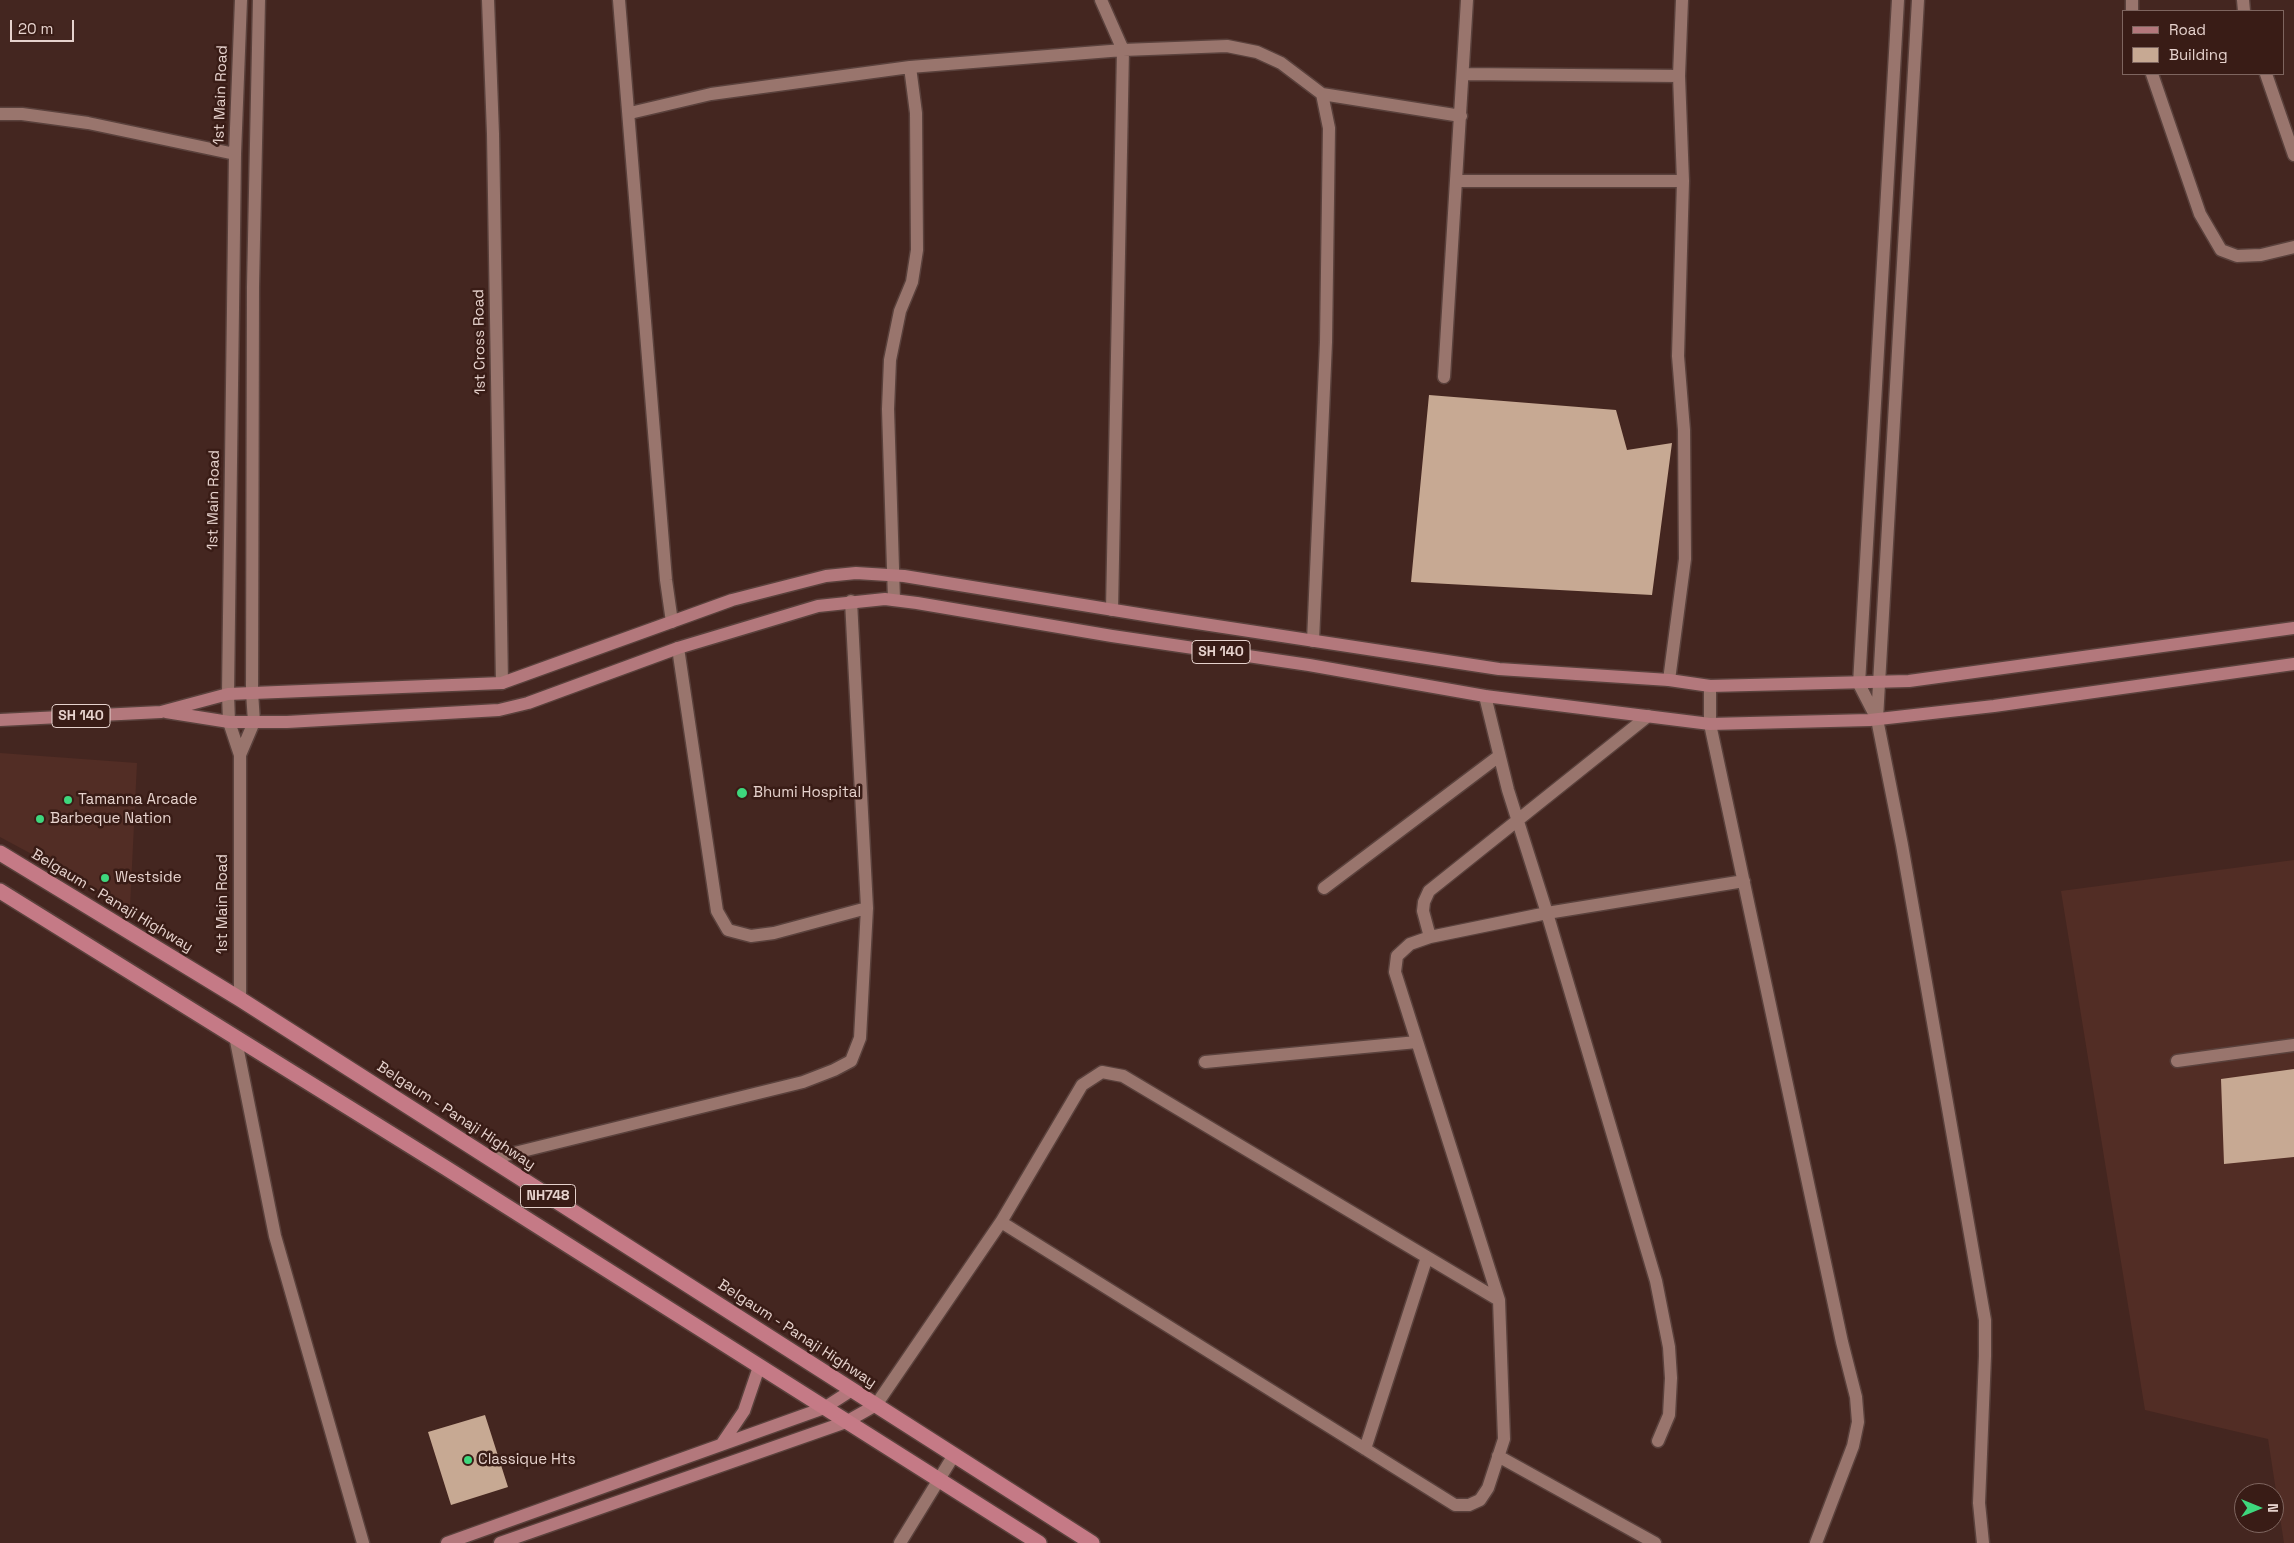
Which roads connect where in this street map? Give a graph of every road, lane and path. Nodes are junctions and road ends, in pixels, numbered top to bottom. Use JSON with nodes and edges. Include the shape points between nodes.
{"nodes":[{"id":1,"x":241,"y":0,"type":"edge"},
{"id":2,"x":260,"y":0,"type":"edge"},
{"id":3,"x":488,"y":0,"type":"edge"},
{"id":4,"x":620,"y":0,"type":"edge"},
{"id":5,"x":1101,"y":0,"type":"edge"},
{"id":6,"x":1467,"y":0,"type":"edge"},
{"id":7,"x":1682,"y":0,"type":"edge"},
{"id":8,"x":1898,"y":0,"type":"edge"},
{"id":9,"x":1918,"y":0,"type":"edge"},
{"id":10,"x":1123,"y":50,"type":"junction"},
{"id":11,"x":910,"y":67,"type":"junction"},
{"id":12,"x":1463,"y":74,"type":"junction"},
{"id":13,"x":2152,"y":75,"type":"edge"},
{"id":14,"x":2266,"y":75,"type":"edge"},
{"id":15,"x":1679,"y":76,"type":"junction"},
{"id":16,"x":1322,"y":94,"type":"junction"},
{"id":17,"x":630,"y":113,"type":"junction"},
{"id":18,"x":0,"y":114,"type":"edge"},
{"id":19,"x":1461,"y":116,"type":"junction"},
{"id":20,"x":235,"y":154,"type":"junction"},
{"id":21,"x":2294,"y":155,"type":"edge"},
{"id":22,"x":1456,"y":180,"type":"junction"},
{"id":23,"x":1683,"y":181,"type":"junction"},
{"id":24,"x":2294,"y":247,"type":"edge"},
{"id":25,"x":1444,"y":377,"type":"dead end"},
{"id":26,"x":894,"y":575,"type":"junction"},
{"id":27,"x":894,"y":600,"type":"junction"},
{"id":28,"x":851,"y":601,"type":"junction"},
{"id":29,"x":1112,"y":610,"type":"junction"},
{"id":30,"x":672,"y":622,"type":"junction"},
{"id":31,"x":2294,"y":628,"type":"edge"},
{"id":32,"x":1314,"y":641,"type":"junction"},
{"id":33,"x":678,"y":648,"type":"junction"},
{"id":34,"x":2294,"y":664,"type":"edge"},
{"id":35,"x":1669,"y":680,"type":"junction"},
{"id":36,"x":502,"y":683,"type":"junction"},
{"id":37,"x":1880,"y":683,"type":"junction"},
{"id":38,"x":1859,"y":684,"type":"junction"},
{"id":39,"x":1710,"y":686,"type":"junction"},
{"id":40,"x":252,"y":692,"type":"junction"},
{"id":41,"x":228,"y":694,"type":"junction"},
{"id":42,"x":1485,"y":696,"type":"junction"},
{"id":43,"x":161,"y":712,"type":"junction"},
{"id":44,"x":1648,"y":716,"type":"junction"},
{"id":45,"x":1877,"y":719,"type":"junction"},
{"id":46,"x":0,"y":720,"type":"edge"},
{"id":47,"x":229,"y":722,"type":"junction"},
{"id":48,"x":254,"y":722,"type":"junction"},
{"id":49,"x":1710,"y":724,"type":"junction"},
{"id":50,"x":240,"y":755,"type":"junction"},
{"id":51,"x":1500,"y":756,"type":"junction"},
{"id":52,"x":1517,"y":821,"type":"junction"},
{"id":53,"x":0,"y":853,"type":"edge"},
{"id":54,"x":1744,"y":881,"type":"junction"},
{"id":55,"x":1324,"y":888,"type":"dead end"},
{"id":56,"x":0,"y":892,"type":"edge"},
{"id":57,"x":867,"y":908,"type":"junction"},
{"id":58,"x":1547,"y":913,"type":"junction"},
{"id":59,"x":1430,"y":937,"type":"junction"},
{"id":60,"x":240,"y":999,"type":"junction"},
{"id":61,"x":235,"y":1036,"type":"junction"},
{"id":62,"x":1417,"y":1042,"type":"junction"},
{"id":63,"x":2294,"y":1044,"type":"edge"},
{"id":64,"x":2177,"y":1061,"type":"dead end"},
{"id":65,"x":1205,"y":1062,"type":"dead end"},
{"id":66,"x":490,"y":1159,"type":"junction"},
{"id":67,"x":1001,"y":1222,"type":"junction"},
{"id":68,"x":1427,"y":1257,"type":"junction"},
{"id":69,"x":1499,"y":1300,"type":"junction"},
{"id":70,"x":759,"y":1367,"type":"junction"},
{"id":71,"x":852,"y":1390,"type":"junction"},
{"id":72,"x":876,"y":1405,"type":"junction"},
{"id":73,"x":824,"y":1408,"type":"junction"},
{"id":74,"x":846,"y":1422,"type":"junction"},
{"id":75,"x":1658,"y":1441,"type":"dead end"},
{"id":76,"x":721,"y":1445,"type":"junction"},
{"id":77,"x":1365,"y":1449,"type":"junction"},
{"id":78,"x":954,"y":1455,"type":"junction"},
{"id":79,"x":1498,"y":1456,"type":"junction"},
{"id":80,"x":938,"y":1480,"type":"junction"},
{"id":81,"x":363,"y":1543,"type":"edge"},
{"id":82,"x":447,"y":1543,"type":"edge"},
{"id":83,"x":500,"y":1543,"type":"edge"},
{"id":84,"x":900,"y":1543,"type":"edge"},
{"id":85,"x":1039,"y":1543,"type":"edge"},
{"id":86,"x":1092,"y":1543,"type":"edge"},
{"id":87,"x":1655,"y":1543,"type":"edge"},
{"id":88,"x":1816,"y":1543,"type":"edge"},
{"id":89,"x":1983,"y":1543,"type":"edge"}],
"edges":[{"from":1,"to":20,"type":"street","name":"1st Main Road"},
{"from":2,"to":40,"type":"street","via":[[253,287]]},
{"from":3,"to":36,"type":"street","name":"1st Cross Road"},
{"from":4,"to":17,"type":"street"},
{"from":5,"to":10,"type":"street"},
{"from":6,"to":12,"type":"street"},
{"from":7,"to":15,"type":"street"},
{"from":8,"to":38,"type":"street"},
{"from":9,"to":37,"type":"street"},
{"from":10,"to":11,"type":"street"},
{"from":10,"to":16,"type":"street","via":[[1227,46],[1257,52],[1281,63]]},
{"from":10,"to":29,"type":"street"},
{"from":11,"to":17,"type":"street","via":[[711,94]]},
{"from":11,"to":26,"type":"street","via":[[916,113],[917,250],[912,282],[900,312],[890,360],[888,409]]},
{"from":12,"to":15,"type":"street"},
{"from":12,"to":19,"type":"street"},
{"from":13,"to":24,"type":"street","via":[[2200,214],[2221,250],[2237,256],[2261,255]]},
{"from":14,"to":21,"type":"street"},
{"from":15,"to":23,"type":"street"},
{"from":16,"to":19,"type":"street"},
{"from":16,"to":32,"type":"street","via":[[1329,128],[1326,342]]},
{"from":17,"to":30,"type":"street","via":[[666,580]]},
{"from":18,"to":20,"type":"street","via":[[88,123]]},
{"from":19,"to":22,"type":"street"},
{"from":20,"to":41,"type":"street","name":"1st Main Road"},
{"from":22,"to":23,"type":"street"},
{"from":22,"to":25,"type":"street"},
{"from":23,"to":35,"type":"street","via":[[1678,356],[1684,430],[1685,559]]},
{"from":26,"to":27,"type":"street"},
{"from":26,"to":29,"type":"main road","number":"SH 140"},
{"from":26,"to":30,"type":"main road","number":"SH 140","via":[[856,573],[826,576],[732,600]]},
{"from":27,"to":28,"type":"main road","number":"SH 140"},
{"from":27,"to":42,"type":"main road","number":"SH 140"},
{"from":28,"to":33,"type":"main road","number":"SH 140","via":[[818,606]]},
{"from":28,"to":57,"type":"street"},
{"from":29,"to":32,"type":"main road","number":"SH 140"},
{"from":30,"to":36,"type":"main road","number":"SH 140"},
{"from":31,"to":37,"type":"main road","number":"SH 140"},
{"from":32,"to":35,"type":"main road","number":"SH 140","via":[[1499,669]]},
{"from":33,"to":48,"type":"main road","number":"SH 140","via":[[528,703],[499,710]]},
{"from":33,"to":57,"type":"street","via":[[717,911],[728,930],[751,936],[774,933]]},
{"from":34,"to":45,"type":"main road","number":"SH 140"},
{"from":35,"to":39,"type":"main road","number":"SH 140"},
{"from":36,"to":40,"type":"main road","number":"SH 140"},
{"from":37,"to":38,"type":"main road","number":"SH 140"},
{"from":37,"to":45,"type":"street"},
{"from":38,"to":39,"type":"main road","number":"SH 140"},
{"from":38,"to":45,"type":"street"},
{"from":39,"to":49,"type":"street"},
{"from":40,"to":41,"type":"main road","number":"SH 140"},
{"from":40,"to":48,"type":"street"},
{"from":41,"to":43,"type":"main road","number":"SH 140"},
{"from":41,"to":47,"type":"street","name":"1st Main Road"},
{"from":42,"to":44,"type":"main road","number":"SH 140"},
{"from":42,"to":51,"type":"street"},
{"from":43,"to":46,"type":"main road","number":"SH 140"},
{"from":43,"to":47,"type":"main road","number":"SH 140"},
{"from":44,"to":49,"type":"main road","number":"SH 140"},
{"from":44,"to":52,"type":"street"},
{"from":45,"to":49,"type":"main road","number":"SH 140"},
{"from":45,"to":89,"type":"street","via":[[1985,1320],[1979,1503]]},
{"from":47,"to":48,"type":"main road","number":"SH 140"},
{"from":47,"to":50,"type":"street","name":"1st Main Road"},
{"from":48,"to":50,"type":"street"},
{"from":49,"to":54,"type":"street"},
{"from":50,"to":60,"type":"street","name":"1st Main Road"},
{"from":51,"to":52,"type":"street"},
{"from":51,"to":55,"type":"street"},
{"from":52,"to":58,"type":"street"},
{"from":52,"to":59,"type":"street","via":[[1429,891],[1423,911]]},
{"from":53,"to":60,"type":"highway","name":"Belgaum - Panaji Highway","number":"NH748"},
{"from":54,"to":58,"type":"street"},
{"from":54,"to":88,"type":"street","via":[[1856,1397],[1858,1422],[1853,1446]]},
{"from":56,"to":61,"type":"highway","number":"NH748"},
{"from":57,"to":66,"type":"street","via":[[860,1038],[851,1061],[804,1082]]},
{"from":58,"to":59,"type":"street"},
{"from":58,"to":75,"type":"street","via":[[1656,1281],[1669,1347],[1671,1378],[1669,1415]]},
{"from":59,"to":62,"type":"street","via":[[1410,944],[1397,956],[1395,972]]},
{"from":60,"to":66,"type":"highway","name":"Belgaum - Panaji Highway","number":"NH748"},
{"from":61,"to":70,"type":"highway","number":"NH748"},
{"from":61,"to":81,"type":"street","via":[[275,1236]]},
{"from":62,"to":65,"type":"street"},
{"from":62,"to":69,"type":"street"},
{"from":63,"to":64,"type":"street"},
{"from":66,"to":71,"type":"highway","name":"Belgaum - Panaji Highway","number":"NH748"},
{"from":67,"to":68,"type":"street","via":[[1082,1085],[1102,1072],[1123,1076]]},
{"from":67,"to":72,"type":"street"},
{"from":67,"to":77,"type":"street"},
{"from":68,"to":69,"type":"street"},
{"from":68,"to":77,"type":"street"},
{"from":69,"to":79,"type":"street","via":[[1504,1439]]},
{"from":70,"to":73,"type":"highway","number":"NH748"},
{"from":70,"to":76,"type":"main road","via":[[744,1412]]},
{"from":71,"to":72,"type":"highway","name":"Belgaum - Panaji Highway","number":"NH748"},
{"from":71,"to":73,"type":"main road"},
{"from":72,"to":74,"type":"main road"},
{"from":72,"to":78,"type":"highway","name":"Belgaum - Panaji Highway","number":"NH748"},
{"from":73,"to":74,"type":"highway","number":"NH748"},
{"from":73,"to":76,"type":"main road"},
{"from":74,"to":80,"type":"highway","number":"NH748"},
{"from":74,"to":83,"type":"main road"},
{"from":76,"to":82,"type":"main road"},
{"from":77,"to":79,"type":"street","via":[[1455,1505],[1469,1505],[1480,1500],[1488,1488]]},
{"from":78,"to":80,"type":"street"},
{"from":78,"to":86,"type":"highway","name":"Belgaum - Panaji Highway","number":"NH748"},
{"from":79,"to":87,"type":"street"},
{"from":80,"to":84,"type":"street"},
{"from":80,"to":85,"type":"highway","number":"NH748"}]}
